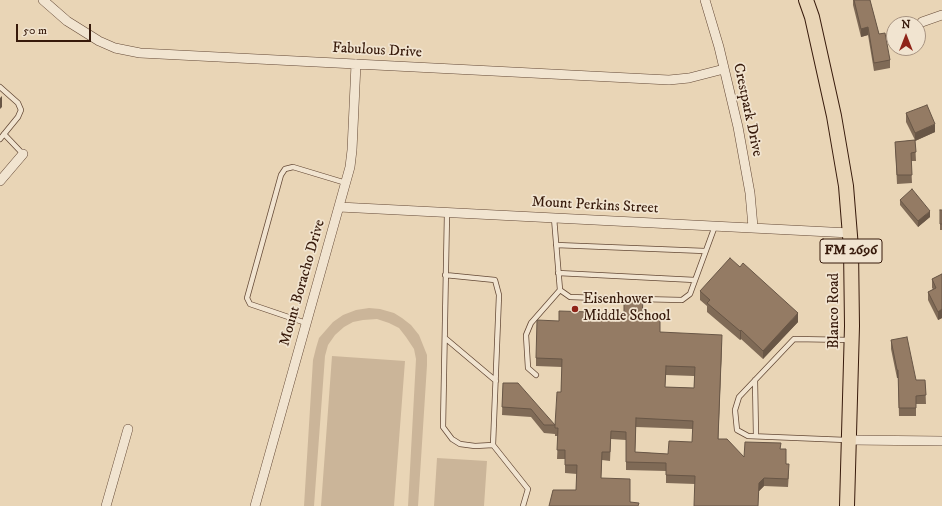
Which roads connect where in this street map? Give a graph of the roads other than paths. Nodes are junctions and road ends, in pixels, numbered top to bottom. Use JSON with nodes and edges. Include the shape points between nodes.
{"nodes":[{"id":1,"x":43,"y":0,"type":"edge"},
{"id":2,"x":705,"y":0,"type":"edge"},
{"id":3,"x":806,"y":0,"type":"edge"},
{"id":4,"x":942,"y":15,"type":"edge"},
{"id":5,"x":926,"y":21,"type":"edge"},
{"id":6,"x":356,"y":64,"type":"junction"},
{"id":7,"x":724,"y":69,"type":"junction"},
{"id":8,"x":0,"y":87,"type":"edge"},
{"id":9,"x":4,"y":134,"type":"junction"},
{"id":10,"x":0,"y":139,"type":"edge"},
{"id":11,"x":23,"y":154,"type":"joint"},
{"id":12,"x":0,"y":181,"type":"edge"},
{"id":13,"x":346,"y":183,"type":"junction"},
{"id":14,"x":339,"y":207,"type":"junction"},
{"id":15,"x":447,"y":212,"type":"junction"},
{"id":16,"x":554,"y":218,"type":"junction"},
{"id":17,"x":715,"y":226,"type":"junction"},
{"id":18,"x":753,"y":227,"type":"junction"},
{"id":19,"x":850,"y":233,"type":"junction"},
{"id":20,"x":556,"y":245,"type":"junction"},
{"id":21,"x":705,"y":251,"type":"junction"},
{"id":22,"x":558,"y":273,"type":"junction"},
{"id":23,"x":445,"y":275,"type":"junction"},
{"id":24,"x":695,"y":280,"type":"junction"},
{"id":25,"x":560,"y":290,"type":"junction"},
{"id":26,"x":307,"y":323,"type":"junction"},
{"id":27,"x":445,"y":338,"type":"junction"},
{"id":28,"x":852,"y":340,"type":"junction"},
{"id":29,"x":536,"y":375,"type":"dead end"},
{"id":30,"x":755,"y":380,"type":"junction"},
{"id":31,"x":496,"y":381,"type":"junction"},
{"id":32,"x":128,"y":429,"type":"dead end"},
{"id":33,"x":756,"y":436,"type":"junction"},
{"id":34,"x":850,"y":440,"type":"junction"},
{"id":35,"x":942,"y":441,"type":"edge"},
{"id":36,"x":493,"y":445,"type":"junction"},
{"id":37,"x":106,"y":506,"type":"edge"},
{"id":38,"x":255,"y":506,"type":"edge"},
{"id":39,"x":523,"y":506,"type":"edge"},
{"id":40,"x":847,"y":506,"type":"edge"}],
"edges":[{"from":1,"to":6,"type":"street","name":"Fabulous Drive","via":[[82,32],[98,41],[128,51]]},
{"from":2,"to":7,"type":"street","name":"Crestpark Drive"},
{"from":3,"to":19,"type":"main road","name":"Blanco Road","number":"FM 2696","via":[[834,116],[846,186]]},
{"from":4,"to":5,"type":"street"},
{"from":6,"to":7,"type":"street","name":"Fabulous Drive","via":[[669,80]]},
{"from":6,"to":13,"type":"street","name":"Mount Boracho Drive","via":[[352,150]]},
{"from":7,"to":18,"type":"street","name":"Crestpark Drive","via":[[750,192]]},
{"from":8,"to":9,"type":"lane","via":[[18,103],[21,110]]},
{"from":9,"to":10,"type":"lane"},
{"from":9,"to":11,"type":"lane"},
{"from":11,"to":12,"type":"street"},
{"from":13,"to":14,"type":"street","name":"Mount Boracho Drive"},
{"from":13,"to":26,"type":"lane","via":[[293,167],[285,169],[281,175],[247,298],[254,306]]},
{"from":14,"to":15,"type":"street","name":"Mount Perkins Street"},
{"from":14,"to":26,"type":"street","name":"Mount Boracho Drive"},
{"from":15,"to":16,"type":"street","name":"Mount Perkins Street"},
{"from":15,"to":23,"type":"lane"},
{"from":16,"to":17,"type":"street","name":"Mount Perkins Street"},
{"from":16,"to":20,"type":"lane"},
{"from":17,"to":18,"type":"street","name":"Mount Perkins Street"},
{"from":17,"to":21,"type":"lane"},
{"from":18,"to":19,"type":"street","name":"Mount Perkins Street"},
{"from":19,"to":28,"type":"main road","name":"Blanco Road","number":"FM 2696"},
{"from":20,"to":21,"type":"lane"},
{"from":20,"to":22,"type":"lane"},
{"from":21,"to":24,"type":"lane"},
{"from":22,"to":24,"type":"lane"},
{"from":22,"to":25,"type":"lane"},
{"from":23,"to":27,"type":"lane"},
{"from":23,"to":31,"type":"lane","via":[[495,280],[499,295]]},
{"from":24,"to":25,"type":"lane","via":[[690,294],[682,300],[570,297]]},
{"from":25,"to":29,"type":"lane","via":[[530,323],[526,335],[528,368]]},
{"from":26,"to":38,"type":"street","name":"Mount Boracho Drive"},
{"from":27,"to":31,"type":"lane"},
{"from":27,"to":36,"type":"lane","via":[[443,427],[452,439],[460,444]]},
{"from":28,"to":30,"type":"lane","via":[[794,339]]},
{"from":28,"to":34,"type":"main road","name":"Blanco Road","number":"FM 2696"},
{"from":30,"to":33,"type":"lane"},
{"from":30,"to":33,"type":"lane","via":[[739,397],[735,410],[737,430],[748,436]]},
{"from":31,"to":36,"type":"lane"},
{"from":32,"to":37,"type":"street"},
{"from":33,"to":34,"type":"lane"},
{"from":34,"to":35,"type":"street"},
{"from":34,"to":40,"type":"main road","name":"Blanco Road","number":"FM 2696"},
{"from":36,"to":39,"type":"lane","via":[[528,489]]}]}
